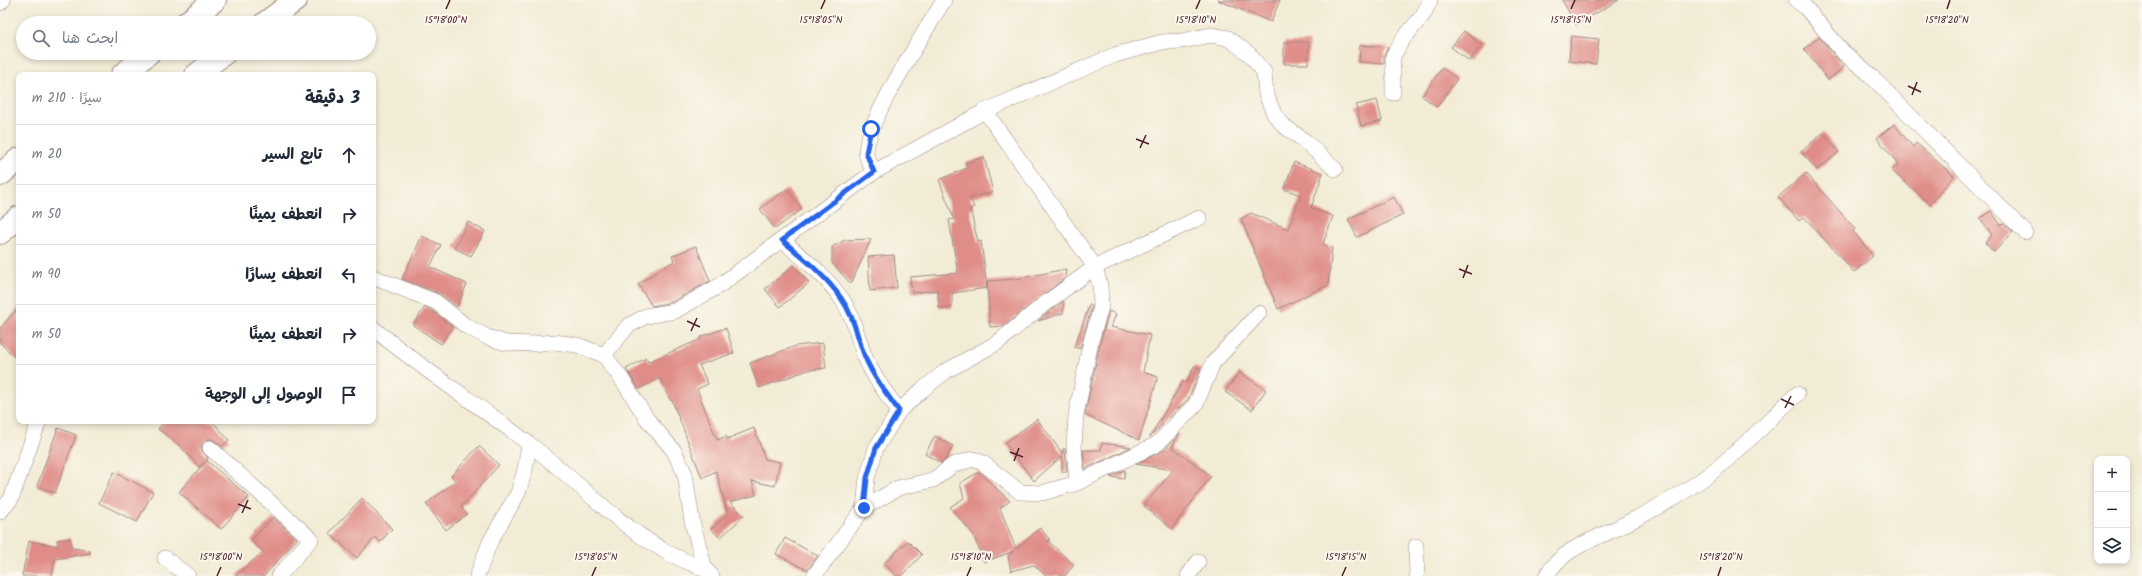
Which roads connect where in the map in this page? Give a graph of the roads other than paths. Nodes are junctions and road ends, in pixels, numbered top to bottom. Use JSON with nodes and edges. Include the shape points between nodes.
{"nodes":[{"id":1,"x":3,"y":0,"type":"edge"},
{"id":2,"x":215,"y":0,"type":"edge"},
{"id":3,"x":296,"y":0,"type":"edge"},
{"id":4,"x":944,"y":0,"type":"edge"},
{"id":5,"x":1430,"y":0,"type":"edge"},
{"id":6,"x":1796,"y":0,"type":"edge"},
{"id":7,"x":0,"y":3,"type":"edge"},
{"id":8,"x":195,"y":16,"type":"edge"},
{"id":9,"x":274,"y":16,"type":"edge"},
{"id":10,"x":141,"y":60,"type":"edge"},
{"id":11,"x":216,"y":60,"type":"edge"},
{"id":12,"x":126,"y":72,"type":"edge"},
{"id":13,"x":200,"y":72,"type":"edge"},
{"id":14,"x":1393,"y":93,"type":"dead end"},
{"id":15,"x":985,"y":111,"type":"junction"},
{"id":16,"x":16,"y":161,"type":"edge"},
{"id":17,"x":1335,"y":169,"type":"dead end"},
{"id":18,"x":874,"y":172,"type":"junction"},
{"id":19,"x":0,"y":174,"type":"edge"},
{"id":20,"x":1199,"y":218,"type":"dead end"},
{"id":21,"x":16,"y":220,"type":"edge"},
{"id":22,"x":2025,"y":232,"type":"dead end"},
{"id":23,"x":0,"y":233,"type":"edge"},
{"id":24,"x":782,"y":240,"type":"junction"},
{"id":25,"x":1095,"y":267,"type":"junction"},
{"id":26,"x":376,"y":278,"type":"edge"},
{"id":27,"x":1259,"y":313,"type":"dead end"},
{"id":28,"x":376,"y":330,"type":"edge"},
{"id":29,"x":604,"y":355,"type":"junction"},
{"id":30,"x":1797,"y":394,"type":"dead end"},
{"id":31,"x":899,"y":411,"type":"junction"},
{"id":32,"x":37,"y":424,"type":"edge"},
{"id":33,"x":530,"y":444,"type":"junction"},
{"id":34,"x":210,"y":448,"type":"dead end"},
{"id":35,"x":1077,"y":483,"type":"junction"},
{"id":36,"x":864,"y":508,"type":"junction"},
{"id":37,"x":0,"y":512,"type":"edge"},
{"id":38,"x":1416,"y":546,"type":"dead end"},
{"id":39,"x":165,"y":558,"type":"dead end"},
{"id":40,"x":1198,"y":562,"type":"dead end"},
{"id":41,"x":708,"y":572,"type":"edge"},
{"id":42,"x":188,"y":576,"type":"edge"},
{"id":43,"x":280,"y":576,"type":"edge"},
{"id":44,"x":477,"y":576,"type":"edge"},
{"id":45,"x":814,"y":576,"type":"edge"},
{"id":46,"x":1188,"y":576,"type":"edge"},
{"id":47,"x":1417,"y":576,"type":"edge"},
{"id":48,"x":1546,"y":576,"type":"edge"}],
"edges":[{"from":1,"to":7,"type":"street"},
{"from":2,"to":8,"type":"main road"},
{"from":3,"to":9,"type":"main road"},
{"from":4,"to":18,"type":"street","via":[[871,129],[866,153]]},
{"from":5,"to":14,"type":"street","via":[[1423,15],[1393,56]]},
{"from":6,"to":22,"type":"street","via":[[1844,53],[1867,72]]},
{"from":10,"to":12,"type":"main road"},
{"from":11,"to":13,"type":"main road"},
{"from":15,"to":17,"type":"street","via":[[1115,55],[1162,42],[1211,35],[1228,38],[1249,54],[1264,72],[1266,94],[1274,114],[1284,126]]},
{"from":15,"to":18,"type":"street"},
{"from":15,"to":25,"type":"street"},
{"from":16,"to":19,"type":"main road"},
{"from":18,"to":24,"type":"street"},
{"from":20,"to":25,"type":"street"},
{"from":21,"to":23,"type":"main road"},
{"from":24,"to":29,"type":"street","via":[[719,286],[675,311],[646,316],[628,326]]},
{"from":24,"to":31,"type":"street","via":[[821,274],[842,298],[855,324],[865,357],[874,375]]},
{"from":25,"to":31,"type":"street","via":[[997,343],[946,371]]},
{"from":25,"to":35,"type":"street","via":[[1100,285],[1101,307],[1076,415],[1074,446]]},
{"from":26,"to":29,"type":"street","via":[[436,302],[466,326],[487,337],[506,343],[554,342],[576,345]]},
{"from":27,"to":35,"type":"street","via":[[1213,363],[1196,404],[1157,444]]},
{"from":28,"to":33,"type":"street"},
{"from":29,"to":41,"type":"street","via":[[647,419],[674,451],[686,474],[692,521]]},
{"from":30,"to":48,"type":"street","via":[[1712,472],[1664,503],[1579,544],[1552,566]]},
{"from":31,"to":36,"type":"street","via":[[876,448],[867,478]]},
{"from":32,"to":37,"type":"street","via":[[11,499]]},
{"from":33,"to":41,"type":"street","via":[[634,531],[664,551]]},
{"from":33,"to":44,"type":"street","via":[[518,493],[490,542]]},
{"from":34,"to":43,"type":"street","via":[[311,540]]},
{"from":35,"to":36,"type":"street","via":[[1042,493],[1020,492],[983,463],[973,460],[953,465],[933,480],[898,488]]},
{"from":36,"to":45,"type":"street"},
{"from":38,"to":47,"type":"street"},
{"from":39,"to":42,"type":"street"},
{"from":40,"to":46,"type":"street"}]}
